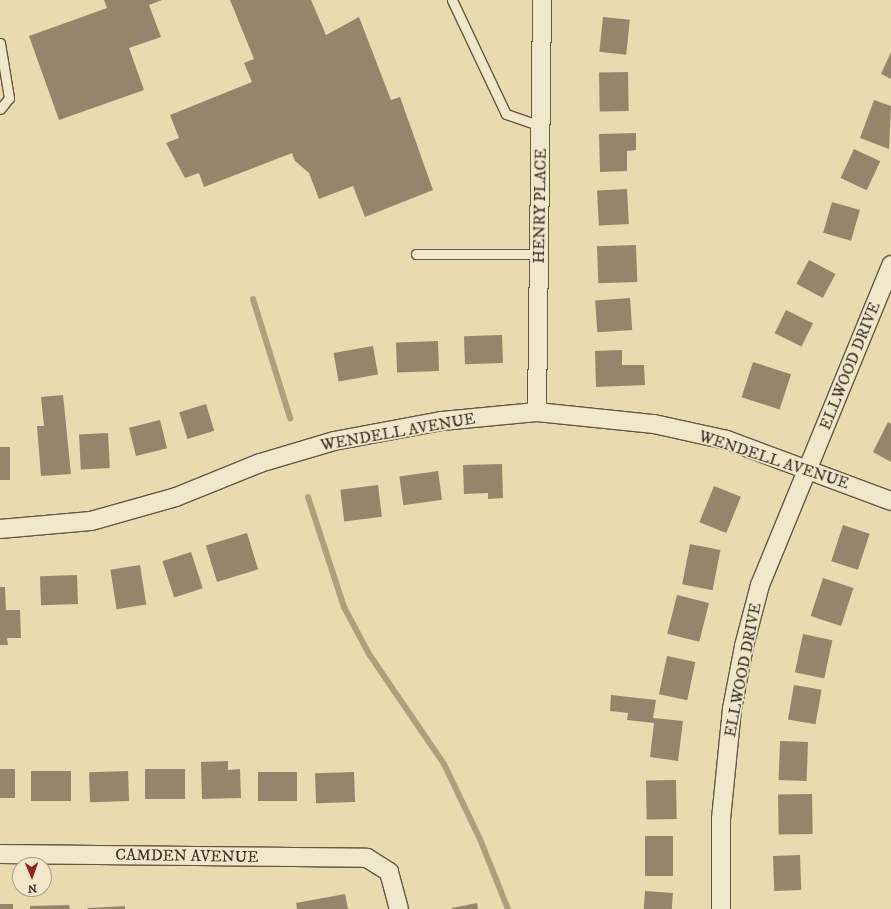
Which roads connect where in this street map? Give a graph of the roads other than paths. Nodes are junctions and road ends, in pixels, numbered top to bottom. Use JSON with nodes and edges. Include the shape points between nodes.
{"nodes":[{"id":1,"x":452,"y":0,"type":"edge"},
{"id":2,"x":542,"y":0,"type":"edge"},
{"id":3,"x":0,"y":43,"type":"edge"},
{"id":4,"x":0,"y":109,"type":"edge"},
{"id":5,"x":541,"y":126,"type":"junction"},
{"id":6,"x":416,"y":254,"type":"dead end"},
{"id":7,"x":539,"y":254,"type":"junction"},
{"id":8,"x":891,"y":265,"type":"edge"},
{"id":9,"x":537,"y":412,"type":"junction"},
{"id":10,"x":807,"y":468,"type":"junction"},
{"id":11,"x":891,"y":501,"type":"edge"},
{"id":12,"x":0,"y":529,"type":"edge"},
{"id":13,"x":0,"y":854,"type":"edge"},
{"id":14,"x":399,"y":909,"type":"edge"},
{"id":15,"x":721,"y":909,"type":"edge"}],
"edges":[{"from":1,"to":5,"type":"lane","via":[[506,114]]},
{"from":2,"to":5,"type":"street","name":"HENRY PLACE"},
{"from":3,"to":4,"type":"lane","via":[[9,98]]},
{"from":5,"to":7,"type":"street","name":"HENRY PLACE"},
{"from":6,"to":7,"type":"lane"},
{"from":7,"to":9,"type":"street","name":"HENRY PLACE"},
{"from":8,"to":10,"type":"street","name":"ELLWOOD DRIVE"},
{"from":9,"to":10,"type":"street","name":"WENDELL AVENUE","via":[[654,424],[726,440]]},
{"from":9,"to":12,"type":"street","name":"WENDELL AVENUE","via":[[442,421],[334,441],[260,463],[176,496],[91,521]]},
{"from":10,"to":11,"type":"street","name":"WENDELL AVENUE"},
{"from":10,"to":15,"type":"street","name":"ELLWOOD DRIVE","via":[[760,586],[734,701],[721,819]]},
{"from":13,"to":14,"type":"street","name":"CAMDEN AVENUE","via":[[367,858],[389,872]]}]}
